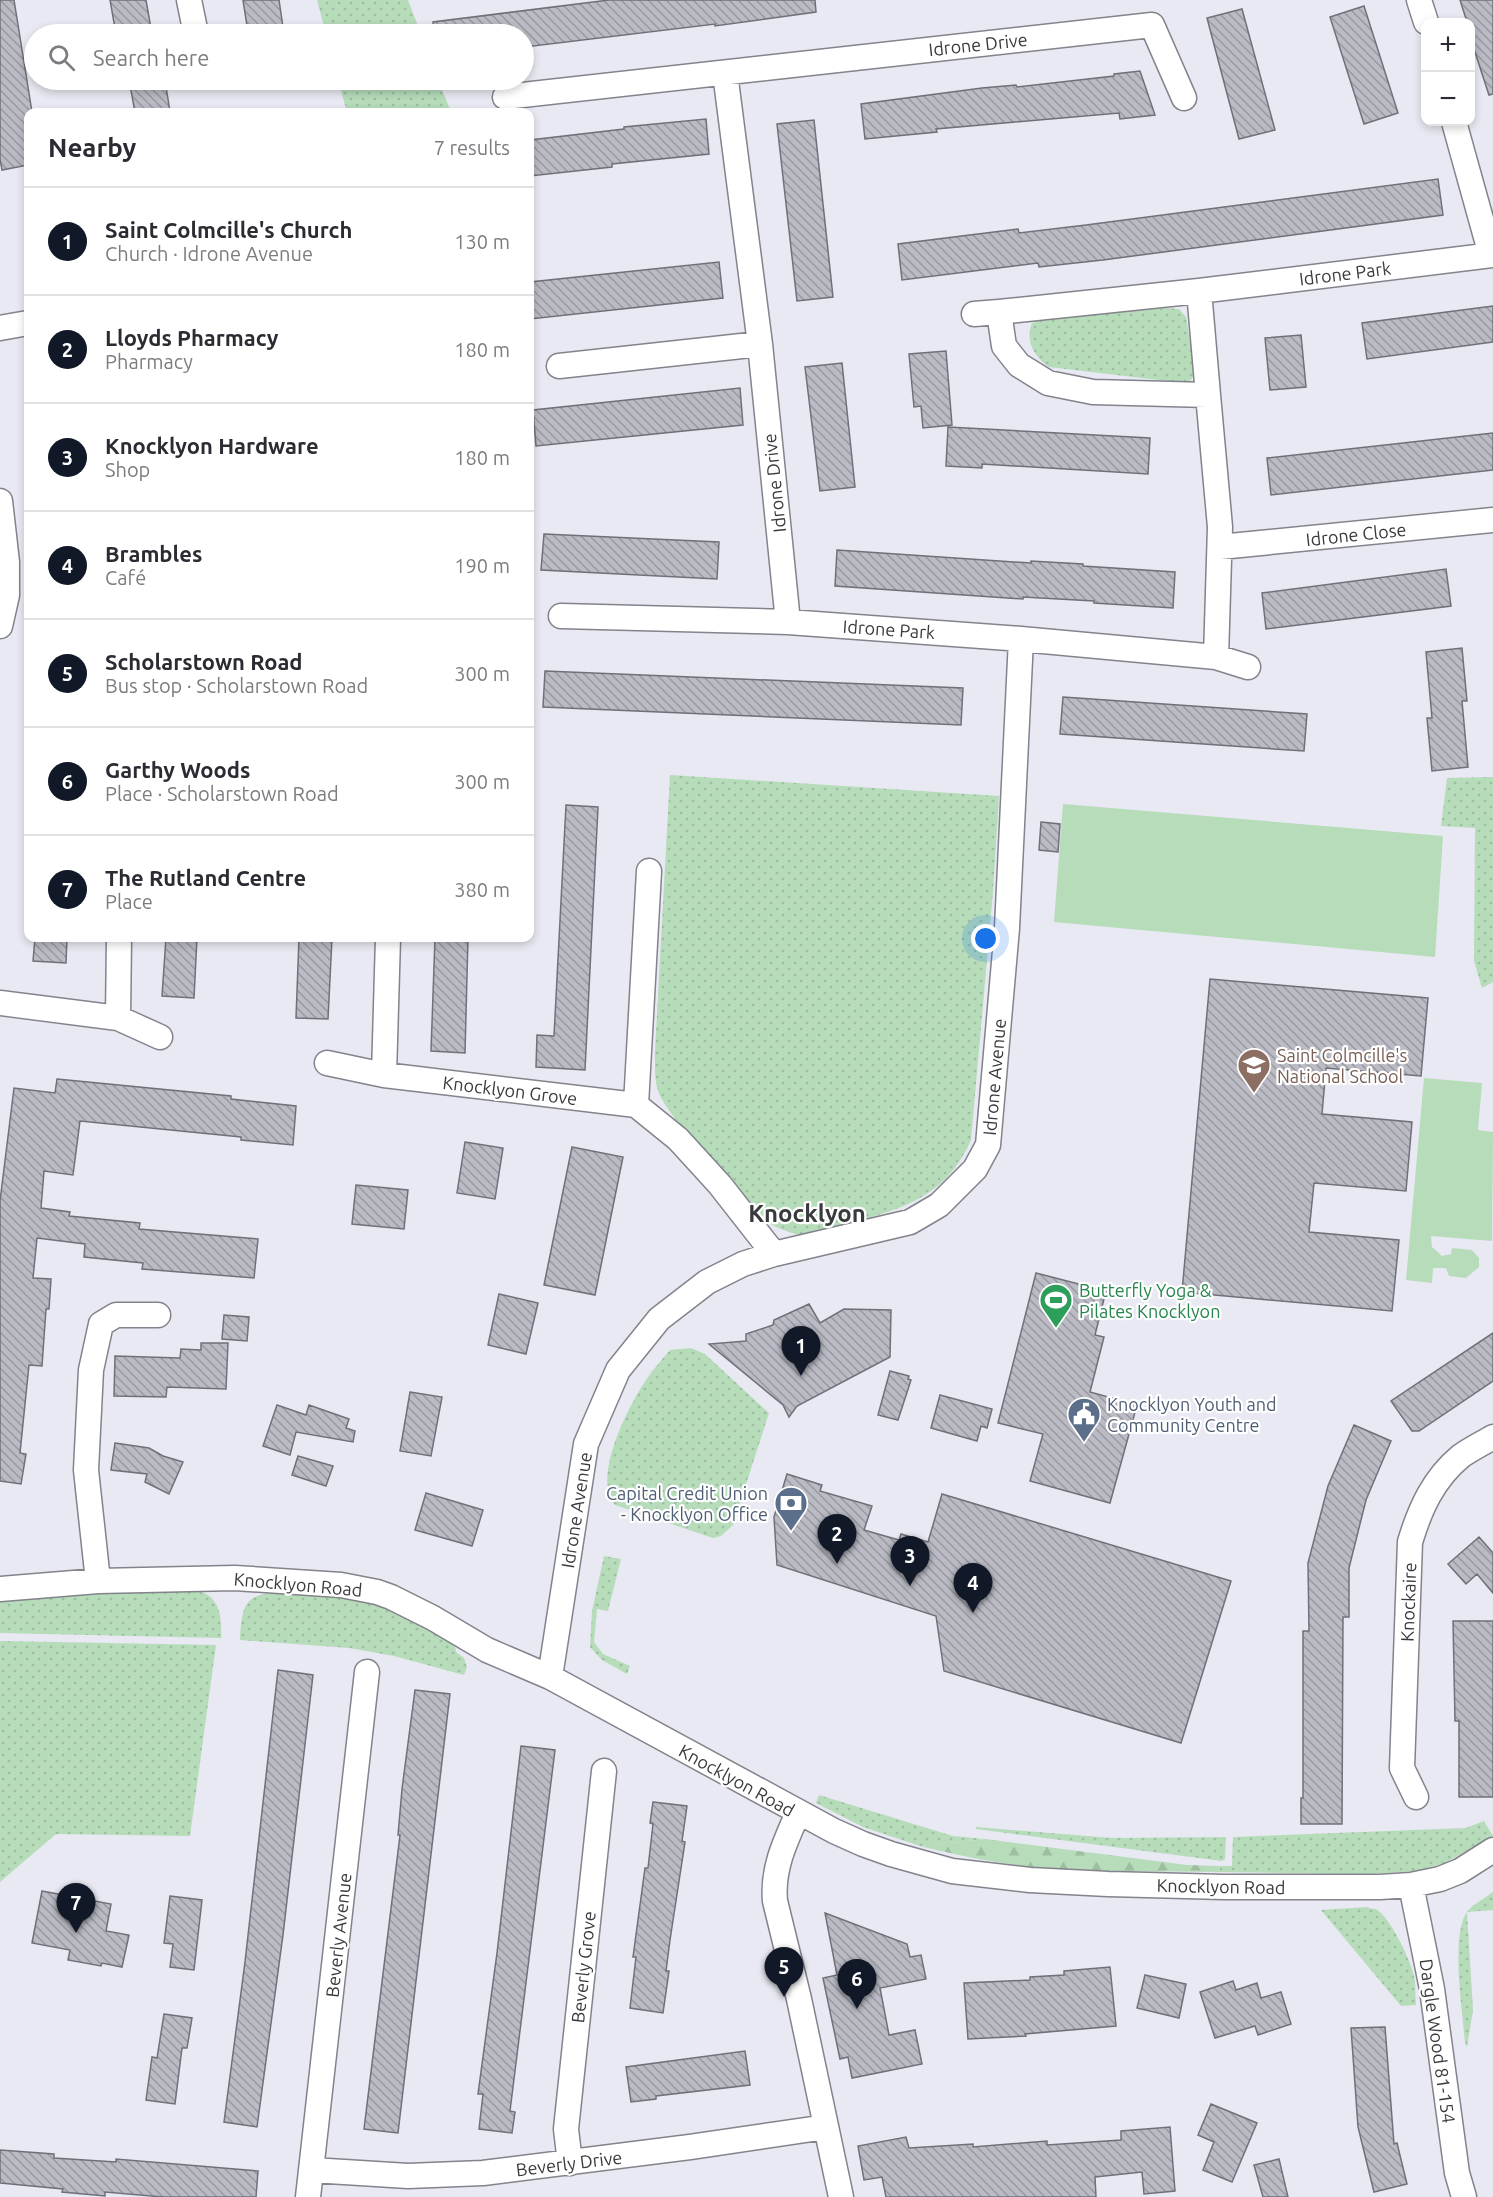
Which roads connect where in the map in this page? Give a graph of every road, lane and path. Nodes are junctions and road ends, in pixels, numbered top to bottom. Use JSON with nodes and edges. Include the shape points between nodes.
{"nodes":[{"id":1,"x":189,"y":0,"type":"edge"},
{"id":2,"x":1419,"y":0,"type":"edge"},
{"id":3,"x":1425,"y":18,"type":"edge"},
{"id":4,"x":194,"y":24,"type":"edge"},
{"id":5,"x":725,"y":73,"type":"junction"},
{"id":6,"x":505,"y":97,"type":"dead end"},
{"id":7,"x":1184,"y":98,"type":"dead end"},
{"id":8,"x":1455,"y":126,"type":"edge"},
{"id":9,"x":1492,"y":255,"type":"edge"},
{"id":10,"x":1198,"y":291,"type":"junction"},
{"id":11,"x":999,"y":312,"type":"junction"},
{"id":12,"x":974,"y":314,"type":"dead end"},
{"id":13,"x":24,"y":324,"type":"edge"},
{"id":14,"x":0,"y":328,"type":"edge"},
{"id":15,"x":760,"y":344,"type":"junction"},
{"id":16,"x":559,"y":366,"type":"dead end"},
{"id":17,"x":1208,"y":395,"type":"junction"},
{"id":18,"x":0,"y":501,"type":"edge"},
{"id":19,"x":1493,"y":520,"type":"edge"},
{"id":20,"x":1220,"y":547,"type":"junction"},
{"id":21,"x":561,"y":616,"type":"dead end"},
{"id":22,"x":788,"y":622,"type":"junction"},
{"id":23,"x":0,"y":626,"type":"edge"},
{"id":24,"x":1021,"y":639,"type":"junction"},
{"id":25,"x":1216,"y":657,"type":"junction"},
{"id":26,"x":1248,"y":667,"type":"dead end"},
{"id":27,"x":649,"y":871,"type":"dead end"},
{"id":28,"x":119,"y":942,"type":"edge"},
{"id":29,"x":388,"y":942,"type":"edge"},
{"id":30,"x":0,"y":1003,"type":"edge"},
{"id":31,"x":118,"y":1018,"type":"junction"},
{"id":32,"x":160,"y":1037,"type":"dead end"},
{"id":33,"x":327,"y":1063,"type":"dead end"},
{"id":34,"x":384,"y":1075,"type":"junction"},
{"id":35,"x":636,"y":1105,"type":"junction"},
{"id":36,"x":774,"y":1254,"type":"junction"},
{"id":37,"x":158,"y":1315,"type":"dead end"},
{"id":38,"x":1493,"y":1437,"type":"edge"},
{"id":39,"x":98,"y":1581,"type":"junction"},
{"id":40,"x":0,"y":1588,"type":"edge"},
{"id":41,"x":367,"y":1672,"type":"dead end"},
{"id":42,"x":550,"y":1677,"type":"junction"},
{"id":43,"x":604,"y":1771,"type":"dead end"},
{"id":44,"x":1416,"y":1797,"type":"dead end"},
{"id":45,"x":798,"y":1813,"type":"junction"},
{"id":46,"x":1493,"y":1850,"type":"edge"},
{"id":47,"x":1412,"y":1885,"type":"junction"},
{"id":48,"x":826,"y":2127,"type":"junction"},
{"id":49,"x":570,"y":2163,"type":"junction"},
{"id":50,"x":312,"y":2170,"type":"junction"},
{"id":51,"x":308,"y":2197,"type":"edge"},
{"id":52,"x":841,"y":2197,"type":"edge"},
{"id":53,"x":1464,"y":2197,"type":"edge"}],
"edges":[{"from":1,"to":4,"type":"street"},
{"from":2,"to":3,"type":"street"},
{"from":5,"to":6,"type":"street","name":"Idrone Drive"},
{"from":5,"to":7,"type":"street","name":"Idrone Drive","via":[[1152,25]]},
{"from":5,"to":15,"type":"street","name":"Idrone Drive"},
{"from":8,"to":9,"type":"street","name":"Idrone Park"},
{"from":9,"to":10,"type":"street","name":"Idrone Park"},
{"from":10,"to":11,"type":"street","name":"Idrone Park"},
{"from":10,"to":17,"type":"street"},
{"from":11,"to":12,"type":"street","name":"Idrone Park"},
{"from":11,"to":17,"type":"street","via":[[1004,346],[1019,365],[1048,383],[1093,392]]},
{"from":13,"to":14,"type":"street"},
{"from":15,"to":16,"type":"street"},
{"from":15,"to":22,"type":"street","name":"Idrone Drive"},
{"from":17,"to":20,"type":"street"},
{"from":18,"to":23,"type":"street","via":[[7,595]]},
{"from":19,"to":20,"type":"street","name":"Idrone Close"},
{"from":20,"to":25,"type":"street"},
{"from":21,"to":22,"type":"street","name":"Idrone Park"},
{"from":22,"to":24,"type":"street","name":"Idrone Park"},
{"from":24,"to":25,"type":"street","name":"Idrone Park"},
{"from":24,"to":36,"type":"street","name":"Idrone Avenue","via":[[1007,928],[988,1145],[975,1169],[954,1191],[910,1222]]},
{"from":25,"to":26,"type":"street","name":"Idrone Park"},
{"from":27,"to":35,"type":"street"},
{"from":28,"to":31,"type":"street"},
{"from":29,"to":34,"type":"street"},
{"from":30,"to":31,"type":"street"},
{"from":31,"to":32,"type":"street"},
{"from":33,"to":34,"type":"street","name":"Knocklyon Grove"},
{"from":34,"to":35,"type":"street","name":"Knocklyon Grove"},
{"from":35,"to":36,"type":"street","via":[[678,1139]]},
{"from":36,"to":42,"type":"street","name":"Idrone Avenue","via":[[707,1282],[659,1319],[618,1370],[586,1444]]},
{"from":37,"to":39,"type":"street","via":[[116,1315],[101,1324],[91,1370],[86,1470]]},
{"from":38,"to":44,"type":"street","name":"Knockaire","via":[[1461,1456],[1431,1489],[1410,1542],[1402,1768]]},
{"from":39,"to":40,"type":"street","name":"Knocklyon Road"},
{"from":39,"to":42,"type":"street","name":"Knocklyon Road","via":[[235,1578],[376,1592],[433,1618],[487,1650]]},
{"from":41,"to":50,"type":"street","name":"Beverly Avenue"},
{"from":42,"to":45,"type":"street","name":"Knocklyon Road"},
{"from":43,"to":49,"type":"street","name":"Beverly Grove","via":[[566,2129]]},
{"from":45,"to":47,"type":"street","name":"Knocklyon Road","via":[[862,1844],[952,1871],[1030,1880],[1224,1887]]},
{"from":45,"to":48,"type":"street","via":[[778,1860],[775,1901]]},
{"from":46,"to":47,"type":"street","name":"Knocklyon Road","via":[[1460,1871]]},
{"from":47,"to":53,"type":"street","name":"Dargle Wood 81-154"},
{"from":48,"to":49,"type":"street","name":"Beverly Drive"},
{"from":48,"to":52,"type":"street"},
{"from":49,"to":50,"type":"street","name":"Beverly Drive","via":[[443,2176]]},
{"from":50,"to":51,"type":"street","name":"Beverly Avenue"}]}
